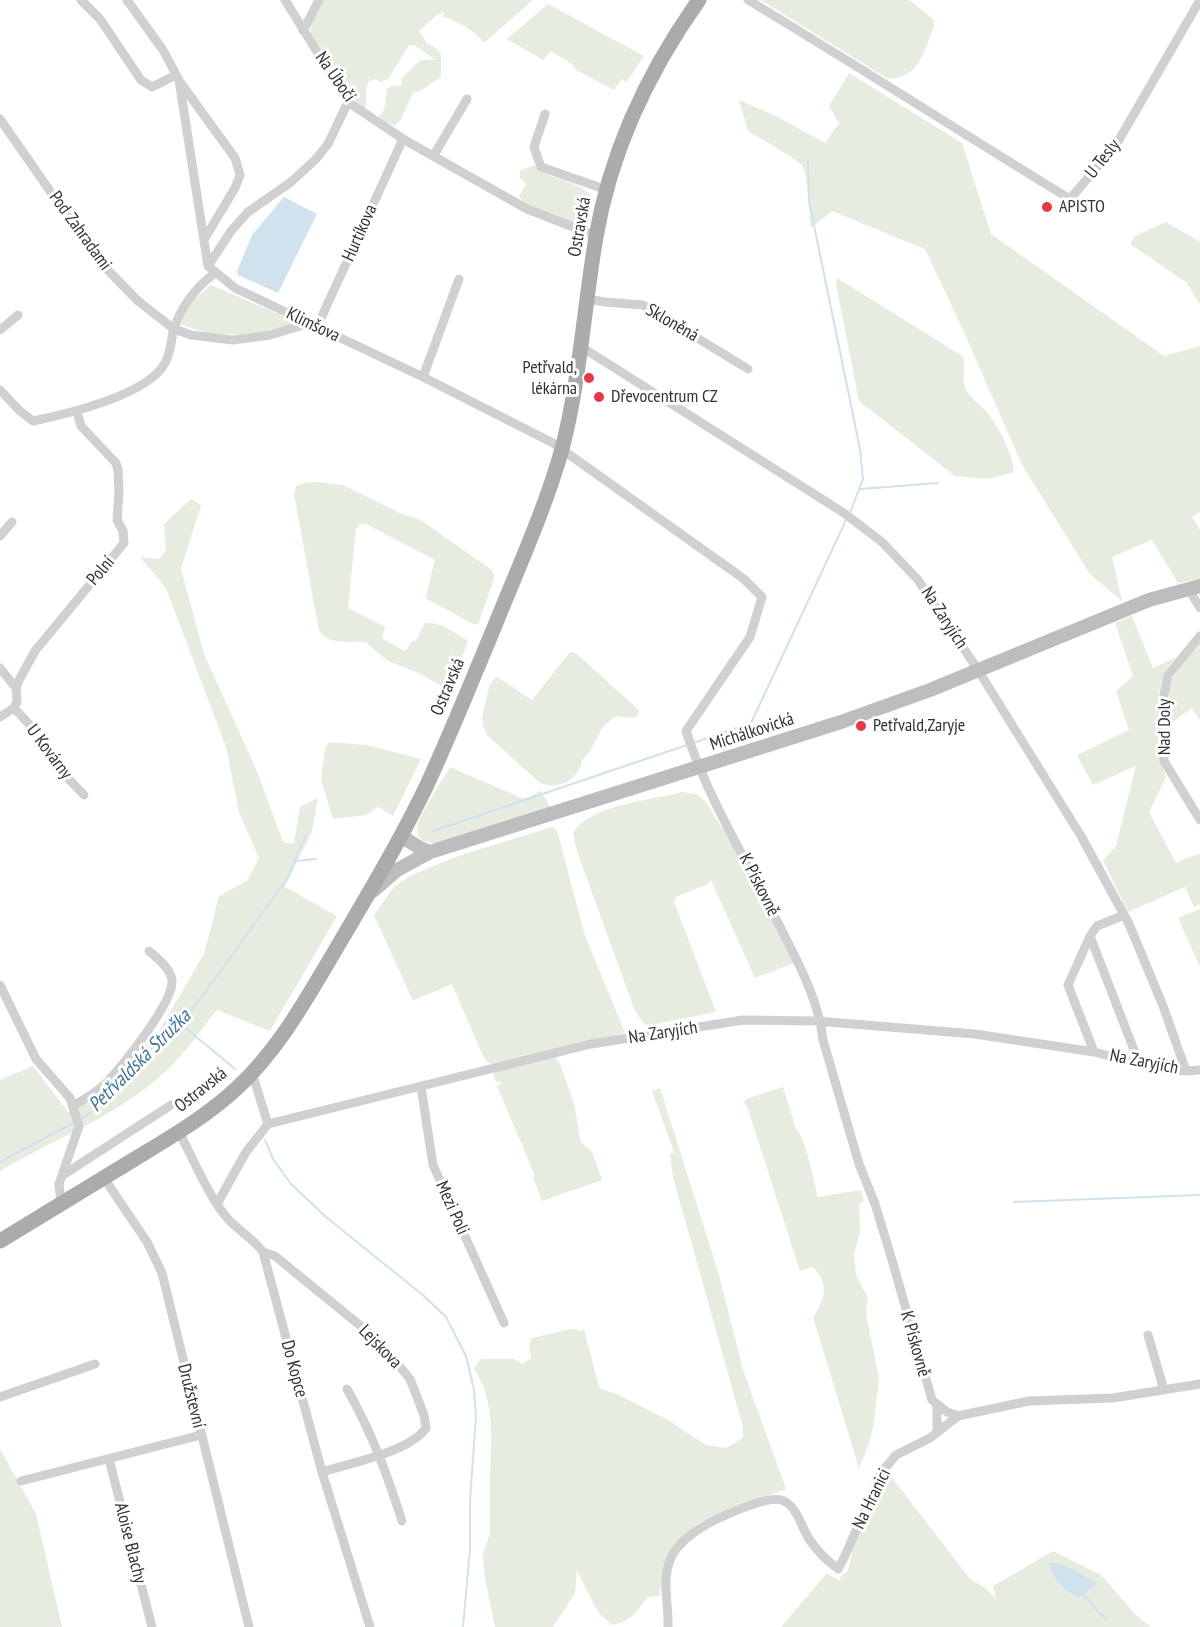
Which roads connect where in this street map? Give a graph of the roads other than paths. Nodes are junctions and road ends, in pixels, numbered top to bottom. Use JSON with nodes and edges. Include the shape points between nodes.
{"nodes":[{"id":1,"x":81,"y":0,"type":"edge"},
{"id":2,"x":127,"y":0,"type":"edge"},
{"id":3,"x":285,"y":0,"type":"edge"},
{"id":4,"x":319,"y":0,"type":"edge"},
{"id":5,"x":699,"y":0,"type":"edge"},
{"id":6,"x":748,"y":0,"type":"edge"},
{"id":7,"x":1200,"y":0,"type":"edge"},
{"id":8,"x":303,"y":31,"type":"junction"},
{"id":9,"x":177,"y":77,"type":"junction"},
{"id":10,"x":467,"y":99,"type":"dead end"},
{"id":11,"x":348,"y":102,"type":"junction"},
{"id":12,"x":545,"y":114,"type":"dead end"},
{"id":13,"x":0,"y":119,"type":"edge"},
{"id":14,"x":403,"y":138,"type":"junction"},
{"id":15,"x":434,"y":155,"type":"junction"},
{"id":16,"x":607,"y":190,"type":"junction"},
{"id":17,"x":596,"y":236,"type":"junction"},
{"id":18,"x":204,"y":238,"type":"junction"},
{"id":19,"x":208,"y":266,"type":"junction"},
{"id":20,"x":215,"y":273,"type":"junction"},
{"id":21,"x":459,"y":279,"type":"dead end"},
{"id":22,"x":588,"y":299,"type":"junction"},
{"id":23,"x":18,"y":315,"type":"dead end"},
{"id":24,"x":314,"y":325,"type":"junction"},
{"id":25,"x":174,"y":329,"type":"junction"},
{"id":26,"x":0,"y":330,"type":"edge"},
{"id":27,"x":580,"y":346,"type":"junction"},
{"id":28,"x":748,"y":369,"type":"dead end"},
{"id":29,"x":423,"y":377,"type":"junction"},
{"id":30,"x":0,"y":390,"type":"edge"},
{"id":31,"x":77,"y":412,"type":"junction"},
{"id":32,"x":562,"y":448,"type":"junction"},
{"id":33,"x":12,"y":522,"type":"dead end"},
{"id":34,"x":0,"y":536,"type":"edge"},
{"id":35,"x":1194,"y":587,"type":"edge"},
{"id":36,"x":1200,"y":608,"type":"edge"},
{"id":37,"x":1200,"y":636,"type":"edge"},
{"id":38,"x":0,"y":668,"type":"edge"},
{"id":39,"x":978,"y":670,"type":"junction"},
{"id":40,"x":16,"y":688,"type":"junction"},
{"id":41,"x":14,"y":708,"type":"junction"},
{"id":42,"x":0,"y":717,"type":"edge"},
{"id":43,"x":698,"y":768,"type":"junction"},
{"id":44,"x":84,"y":795,"type":"dead end"},
{"id":45,"x":1200,"y":820,"type":"edge"},
{"id":46,"x":399,"y":841,"type":"junction"},
{"id":47,"x":430,"y":852,"type":"junction"},
{"id":48,"x":414,"y":860,"type":"junction"},
{"id":49,"x":367,"y":896,"type":"junction"},
{"id":50,"x":1124,"y":915,"type":"junction"},
{"id":51,"x":1090,"y":936,"type":"junction"},
{"id":52,"x":149,"y":951,"type":"dead end"},
{"id":53,"x":0,"y":985,"type":"edge"},
{"id":54,"x":821,"y":1022,"type":"junction"},
{"id":55,"x":1094,"y":1052,"type":"junction"},
{"id":56,"x":1139,"y":1063,"type":"junction"},
{"id":57,"x":1200,"y":1070,"type":"edge"},
{"id":58,"x":1186,"y":1071,"type":"junction"},
{"id":59,"x":252,"y":1073,"type":"junction"},
{"id":60,"x":421,"y":1087,"type":"junction"},
{"id":61,"x":171,"y":1105,"type":"dead end"},
{"id":62,"x":72,"y":1106,"type":"junction"},
{"id":63,"x":268,"y":1124,"type":"junction"},
{"id":64,"x":179,"y":1132,"type":"junction"},
{"id":65,"x":63,"y":1175,"type":"junction"},
{"id":66,"x":104,"y":1178,"type":"junction"},
{"id":67,"x":61,"y":1204,"type":"junction"},
{"id":68,"x":217,"y":1204,"type":"junction"},
{"id":69,"x":0,"y":1241,"type":"edge"},
{"id":70,"x":262,"y":1252,"type":"junction"},
{"id":71,"x":504,"y":1323,"type":"dead end"},
{"id":72,"x":1148,"y":1335,"type":"dead end"},
{"id":73,"x":95,"y":1364,"type":"dead end"},
{"id":74,"x":1200,"y":1384,"type":"edge"},
{"id":75,"x":347,"y":1389,"type":"dead end"},
{"id":76,"x":1164,"y":1390,"type":"junction"},
{"id":77,"x":0,"y":1397,"type":"edge"},
{"id":78,"x":937,"y":1406,"type":"junction"},
{"id":79,"x":958,"y":1416,"type":"junction"},
{"id":80,"x":938,"y":1431,"type":"junction"},
{"id":81,"x":201,"y":1435,"type":"junction"},
{"id":82,"x":379,"y":1454,"type":"junction"},
{"id":83,"x":109,"y":1459,"type":"junction"},
{"id":84,"x":322,"y":1472,"type":"junction"},
{"id":85,"x":21,"y":1481,"type":"dead end"},
{"id":86,"x":402,"y":1521,"type":"dead end"},
{"id":87,"x":152,"y":1627,"type":"edge"},
{"id":88,"x":249,"y":1627,"type":"edge"},
{"id":89,"x":370,"y":1627,"type":"edge"},
{"id":90,"x":668,"y":1627,"type":"edge"}],
"edges":[{"from":1,"to":9,"type":"street","via":[[100,19],[141,80],[152,87]]},
{"from":2,"to":9,"type":"street"},
{"from":3,"to":8,"type":"street","name":"Na Úbočí"},
{"from":4,"to":8,"type":"street"},
{"from":5,"to":16,"type":"main road","name":"Ostravská","via":[[648,81],[622,139]]},
{"from":6,"to":7,"type":"street","name":"U Tesly","via":[[1070,199],[1116,145]]},
{"from":8,"to":11,"type":"street","name":"Na Úbočí"},
{"from":9,"to":18,"type":"street"},
{"from":9,"to":18,"type":"street","via":[[234,158],[240,175]]},
{"from":10,"to":15,"type":"street"},
{"from":11,"to":14,"type":"street","name":"Na Úbočí"},
{"from":11,"to":19,"type":"street","via":[[328,144],[316,159],[248,212]]},
{"from":12,"to":16,"type":"street","via":[[534,147],[541,167]]},
{"from":13,"to":25,"type":"street","name":"Pod Zahradami","via":[[98,260],[138,301]]},
{"from":14,"to":15,"type":"street","name":"Na Úbočí"},
{"from":14,"to":24,"type":"street","name":"Hurtíkova"},
{"from":15,"to":17,"type":"street","name":"Na Úbočí","via":[[527,209]]},
{"from":16,"to":17,"type":"main road","name":"Ostravská"},
{"from":17,"to":22,"type":"main road","name":"Ostravská"},
{"from":18,"to":19,"type":"street"},
{"from":19,"to":20,"type":"street","name":"Klimšova"},
{"from":20,"to":24,"type":"street","name":"Klimšova","via":[[235,288]]},
{"from":20,"to":25,"type":"street","via":[[200,284],[186,303]]},
{"from":21,"to":29,"type":"street"},
{"from":22,"to":27,"type":"main road","name":"Ostravská"},
{"from":22,"to":28,"type":"street","name":"Skloněná","via":[[643,305]]},
{"from":23,"to":26,"type":"street"},
{"from":24,"to":25,"type":"street","via":[[233,340]]},
{"from":24,"to":29,"type":"street","name":"Klimšova"},
{"from":25,"to":31,"type":"street","via":[[165,364],[146,384]]},
{"from":27,"to":32,"type":"main road","name":"Ostravská"},
{"from":27,"to":39,"type":"street","name":"Na Zaryjích","via":[[844,513],[882,542],[918,580]]},
{"from":29,"to":32,"type":"street","name":"Klimšova"},
{"from":30,"to":31,"type":"street","via":[[33,421]]},
{"from":31,"to":40,"type":"street","name":"Polní","via":[[81,426],[116,463],[117,520],[124,543],[35,651]]},
{"from":32,"to":43,"type":"street","name":"K Pískovně","via":[[744,579],[762,597],[750,637],[686,731]]},
{"from":32,"to":46,"type":"main road","name":"Ostravská","via":[[528,546],[458,715]]},
{"from":33,"to":34,"type":"street"},
{"from":35,"to":36,"type":"street"},
{"from":35,"to":39,"type":"street","name":"Michálkovická","via":[[1117,613]]},
{"from":37,"to":45,"type":"street","name":"Nad Doly","via":[[1168,675],[1163,700],[1164,761]]},
{"from":38,"to":40,"type":"street"},
{"from":39,"to":43,"type":"street","name":"Michálkovická","via":[[850,719]]},
{"from":39,"to":50,"type":"street","name":"Na Zaryjích","via":[[1082,837]]},
{"from":40,"to":41,"type":"street","name":"Polní"},
{"from":41,"to":42,"type":"street"},
{"from":41,"to":44,"type":"street","name":"U Kovárny","via":[[43,739],[58,768]]},
{"from":43,"to":47,"type":"street","name":"Michálkovická"},
{"from":43,"to":54,"type":"street","name":"K Pískovně","via":[[792,952]]},
{"from":46,"to":47,"type":"street"},
{"from":46,"to":48,"type":"street","via":[[402,853]]},
{"from":46,"to":49,"type":"main road","name":"Ostravská"},
{"from":47,"to":48,"type":"street","name":"Michálkovická"},
{"from":48,"to":49,"type":"street","name":"Michálkovická"},
{"from":49,"to":59,"type":"main road","name":"Ostravská","via":[[289,1027]]},
{"from":50,"to":51,"type":"street","via":[[1097,926]]},
{"from":50,"to":58,"type":"street","name":"Na Zaryjích"},
{"from":51,"to":55,"type":"street","via":[[1068,985]]},
{"from":51,"to":56,"type":"street"},
{"from":52,"to":62,"type":"street","via":[[166,967],[172,980],[169,996],[106,1084]]},
{"from":53,"to":62,"type":"street","via":[[36,1059],[70,1098]]},
{"from":54,"to":55,"type":"street","name":"Na Zaryjích","via":[[975,1034]]},
{"from":54,"to":60,"type":"street","name":"Na Zaryjích","via":[[743,1020],[591,1044]]},
{"from":54,"to":78,"type":"street","name":"K Pískovně","via":[[859,1164],[875,1204],[929,1393]]},
{"from":55,"to":56,"type":"street","name":"Na Zaryjích"},
{"from":56,"to":58,"type":"street","name":"Na Zaryjích"},
{"from":57,"to":58,"type":"street"},
{"from":59,"to":63,"type":"street"},
{"from":59,"to":64,"type":"main road","name":"Ostravská","via":[[219,1104]]},
{"from":60,"to":63,"type":"street","name":"Na Zaryjích"},
{"from":60,"to":71,"type":"street","name":"Mezi Poli","via":[[433,1165]]},
{"from":61,"to":65,"type":"street"},
{"from":62,"to":65,"type":"street","via":[[79,1126]]},
{"from":63,"to":68,"type":"street","via":[[246,1152]]},
{"from":64,"to":66,"type":"main road","name":"Ostravská"},
{"from":64,"to":68,"type":"street","name":"Do Kopce"},
{"from":65,"to":67,"type":"street","via":[[59,1185]]},
{"from":66,"to":67,"type":"main road","name":"Ostravská"},
{"from":66,"to":81,"type":"street","name":"Družstevní","via":[[147,1242],[162,1273]]},
{"from":67,"to":69,"type":"main road","name":"Ostravská"},
{"from":68,"to":70,"type":"street","name":"Do Kopce"},
{"from":70,"to":82,"type":"street","name":"Lejskova","via":[[275,1256],[379,1341],[410,1379],[426,1428],[420,1437],[403,1447]]},
{"from":70,"to":84,"type":"street","name":"Do Kopce"},
{"from":72,"to":76,"type":"street"},
{"from":73,"to":77,"type":"street"},
{"from":74,"to":76,"type":"street","name":"Na Hranici"},
{"from":75,"to":82,"type":"street"},
{"from":76,"to":79,"type":"street","name":"Na Hranici","via":[[1113,1398],[1029,1401]]},
{"from":78,"to":79,"type":"street"},
{"from":78,"to":80,"type":"street"},
{"from":79,"to":80,"type":"street","name":"Na Hranici"},
{"from":80,"to":90,"type":"street","name":"Na Hranici","via":[[896,1455],[881,1473],[838,1569],[814,1545],[789,1504],[777,1498],[699,1529],[675,1550],[669,1561]]},
{"from":81,"to":83,"type":"street"},
{"from":81,"to":88,"type":"street","name":"Družstevní"},
{"from":82,"to":84,"type":"street","name":"Lejskova"},
{"from":82,"to":86,"type":"street"},
{"from":83,"to":85,"type":"street"},
{"from":83,"to":87,"type":"street","name":"Aloise Blachy"},
{"from":84,"to":89,"type":"street","name":"Do Kopce"}]}
